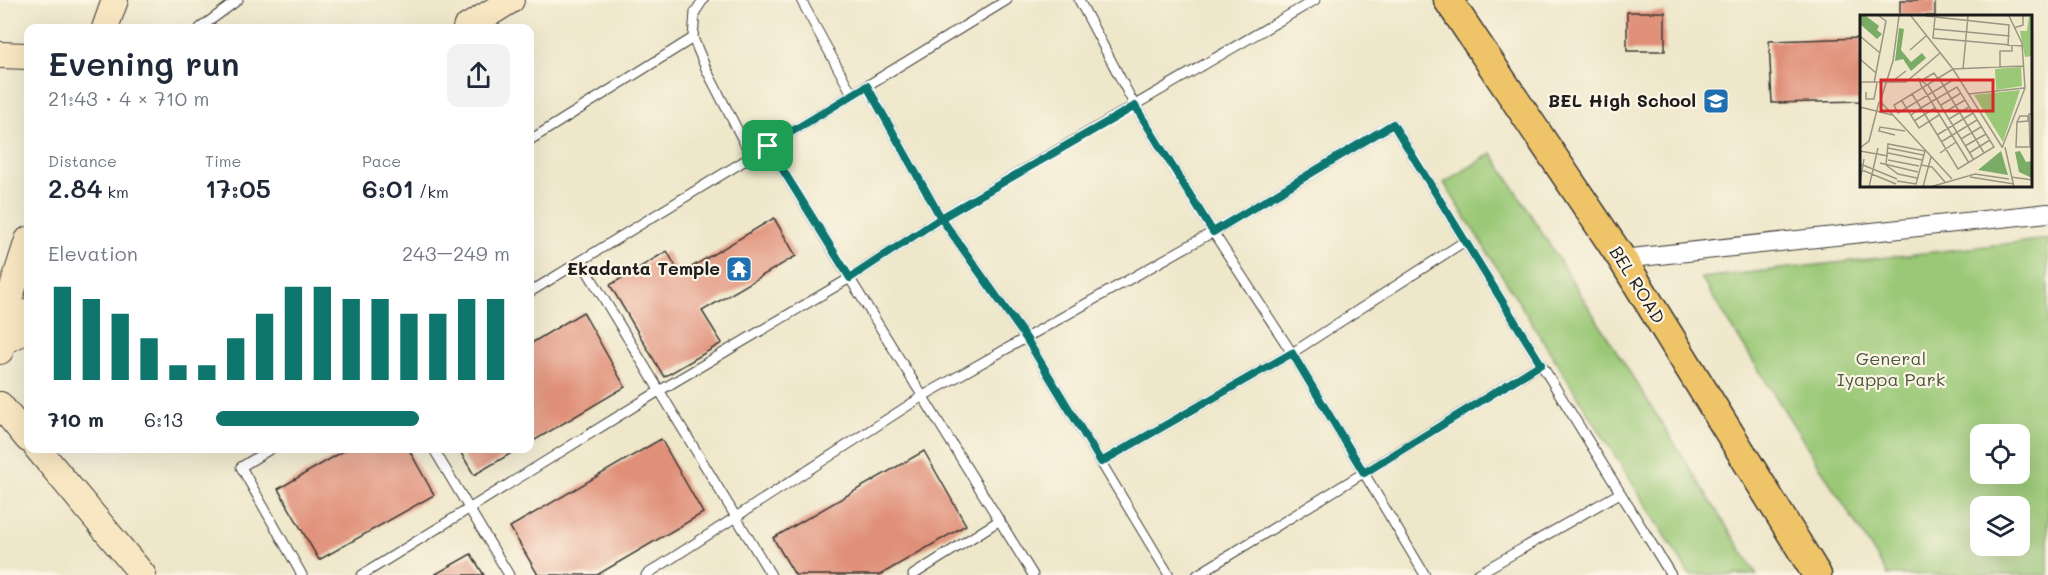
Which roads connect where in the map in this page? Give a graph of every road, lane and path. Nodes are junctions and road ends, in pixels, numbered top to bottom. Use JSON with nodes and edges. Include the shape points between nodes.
{"nodes":[{"id":1,"x":115,"y":0,"type":"edge"},
{"id":2,"x":238,"y":0,"type":"edge"},
{"id":3,"x":511,"y":0,"type":"edge"},
{"id":4,"x":703,"y":0,"type":"edge"},
{"id":5,"x":801,"y":0,"type":"edge"},
{"id":6,"x":1006,"y":0,"type":"edge"},
{"id":7,"x":1079,"y":0,"type":"edge"},
{"id":8,"x":1315,"y":0,"type":"edge"},
{"id":9,"x":1449,"y":0,"type":"edge"},
{"id":10,"x":106,"y":24,"type":"edge"},
{"id":11,"x":205,"y":24,"type":"edge"},
{"id":12,"x":472,"y":24,"type":"edge"},
{"id":13,"x":693,"y":38,"type":"junction"},
{"id":14,"x":0,"y":55,"type":"edge"},
{"id":15,"x":24,"y":56,"type":"edge"},
{"id":16,"x":867,"y":86,"type":"junction"},
{"id":17,"x":852,"y":94,"type":"junction"},
{"id":18,"x":1135,"y":106,"type":"junction"},
{"id":19,"x":534,"y":137,"type":"edge"},
{"id":20,"x":768,"y":146,"type":"junction"},
{"id":21,"x":751,"y":156,"type":"junction"},
{"id":22,"x":2048,"y":213,"type":"edge"},
{"id":23,"x":941,"y":218,"type":"junction"},
{"id":24,"x":1213,"y":232,"type":"junction"},
{"id":25,"x":1465,"y":241,"type":"junction"},
{"id":26,"x":24,"y":253,"type":"edge"},
{"id":27,"x":1622,"y":260,"type":"junction"},
{"id":28,"x":580,"y":261,"type":"junction"},
{"id":29,"x":850,"y":278,"type":"junction"},
{"id":30,"x":534,"y":290,"type":"edge"},
{"id":31,"x":24,"y":324,"type":"edge"},
{"id":32,"x":1026,"y":338,"type":"junction"},
{"id":33,"x":2,"y":346,"type":"edge"},
{"id":34,"x":1292,"y":353,"type":"junction"},
{"id":35,"x":1541,"y":364,"type":"junction"},
{"id":36,"x":659,"y":391,"type":"junction"},
{"id":37,"x":923,"y":396,"type":"junction"},
{"id":38,"x":0,"y":405,"type":"edge"},
{"id":39,"x":24,"y":434,"type":"edge"},
{"id":40,"x":41,"y":453,"type":"edge"},
{"id":41,"x":264,"y":453,"type":"edge"},
{"id":42,"x":436,"y":453,"type":"edge"},
{"id":43,"x":1101,"y":462,"type":"junction"},
{"id":44,"x":1364,"y":473,"type":"junction"},
{"id":45,"x":1620,"y":493,"type":"junction"},
{"id":46,"x":469,"y":509,"type":"junction"},
{"id":47,"x":736,"y":517,"type":"junction"},
{"id":48,"x":1000,"y":520,"type":"junction"},
{"id":49,"x":143,"y":575,"type":"edge"},
{"id":50,"x":302,"y":575,"type":"edge"},
{"id":51,"x":362,"y":575,"type":"edge"},
{"id":52,"x":509,"y":575,"type":"edge"},
{"id":53,"x":646,"y":575,"type":"edge"},
{"id":54,"x":771,"y":575,"type":"edge"},
{"id":55,"x":913,"y":575,"type":"edge"},
{"id":56,"x":1033,"y":575,"type":"edge"},
{"id":57,"x":1169,"y":575,"type":"edge"},
{"id":58,"x":1197,"y":575,"type":"edge"},
{"id":59,"x":1425,"y":575,"type":"edge"},
{"id":60,"x":1476,"y":575,"type":"edge"},
{"id":61,"x":1671,"y":575,"type":"edge"},
{"id":62,"x":1817,"y":575,"type":"edge"}],
"edges":[{"from":1,"to":10,"type":"street"},
{"from":2,"to":11,"type":"lane"},
{"from":3,"to":12,"type":"street"},
{"from":4,"to":13,"type":"lane","via":[[695,12]]},
{"from":5,"to":17,"type":"lane"},
{"from":6,"to":16,"type":"lane"},
{"from":7,"to":18,"type":"lane"},
{"from":8,"to":18,"type":"lane"},
{"from":9,"to":27,"type":"main road","name":"BEL ROAD"},
{"from":13,"to":19,"type":"lane"},
{"from":13,"to":21,"type":"lane"},
{"from":14,"to":15,"type":"street"},
{"from":16,"to":17,"type":"lane"},
{"from":16,"to":23,"type":"lane"},
{"from":17,"to":20,"type":"lane"},
{"from":18,"to":23,"type":"lane"},
{"from":18,"to":24,"type":"lane"},
{"from":20,"to":21,"type":"lane"},
{"from":20,"to":29,"type":"lane"},
{"from":21,"to":28,"type":"lane"},
{"from":22,"to":27,"type":"street"},
{"from":23,"to":29,"type":"lane"},
{"from":23,"to":32,"type":"lane"},
{"from":24,"to":25,"type":"lane","via":[[1393,124]]},
{"from":24,"to":32,"type":"lane"},
{"from":24,"to":34,"type":"lane"},
{"from":25,"to":34,"type":"lane"},
{"from":25,"to":35,"type":"lane"},
{"from":26,"to":33,"type":"street","via":[[1,325]]},
{"from":27,"to":62,"type":"main road","name":"BEL ROAD"},
{"from":28,"to":30,"type":"lane"},
{"from":28,"to":36,"type":"lane"},
{"from":29,"to":36,"type":"lane"},
{"from":29,"to":37,"type":"lane"},
{"from":31,"to":33,"type":"street","via":[[21,333]]},
{"from":32,"to":37,"type":"lane"},
{"from":32,"to":43,"type":"lane"},
{"from":34,"to":43,"type":"lane"},
{"from":34,"to":44,"type":"lane"},
{"from":35,"to":44,"type":"lane"},
{"from":35,"to":45,"type":"lane"},
{"from":36,"to":46,"type":"lane"},
{"from":36,"to":47,"type":"lane"},
{"from":37,"to":47,"type":"lane"},
{"from":37,"to":48,"type":"lane"},
{"from":38,"to":39,"type":"street"},
{"from":40,"to":49,"type":"street"},
{"from":41,"to":50,"type":"lane","via":[[242,467]]},
{"from":42,"to":46,"type":"lane"},
{"from":43,"to":57,"type":"lane"},
{"from":44,"to":58,"type":"lane"},
{"from":44,"to":59,"type":"lane"},
{"from":45,"to":60,"type":"lane"},
{"from":45,"to":61,"type":"lane"},
{"from":46,"to":51,"type":"lane"},
{"from":46,"to":52,"type":"lane"},
{"from":47,"to":53,"type":"lane"},
{"from":47,"to":54,"type":"lane"},
{"from":48,"to":55,"type":"lane"},
{"from":48,"to":56,"type":"lane"}]}
